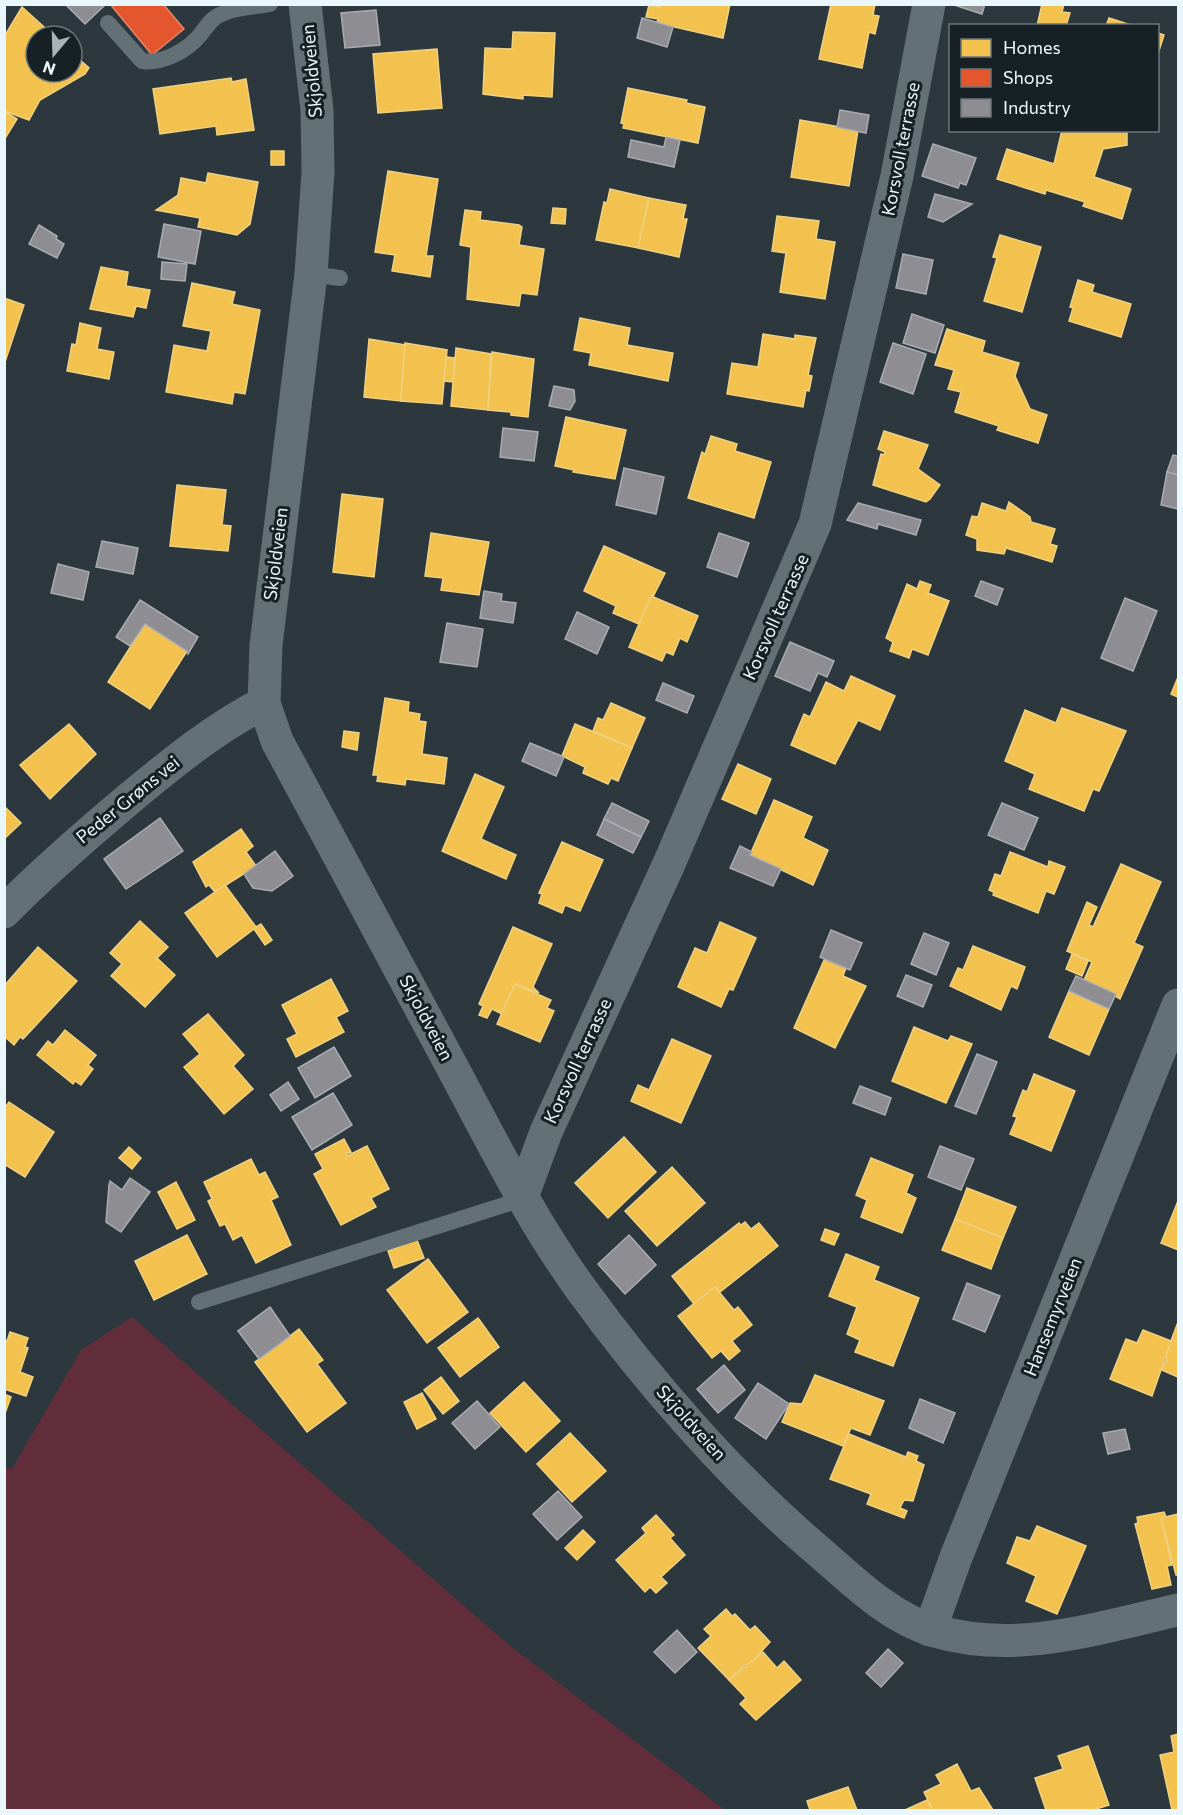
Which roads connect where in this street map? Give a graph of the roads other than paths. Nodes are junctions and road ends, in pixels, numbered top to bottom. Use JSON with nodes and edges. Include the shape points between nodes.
{"nodes":[{"id":1,"x":270,"y":4,"type":"edge"},
{"id":2,"x":305,"y":4,"type":"edge"},
{"id":3,"x":929,"y":4,"type":"edge"},
{"id":4,"x":108,"y":23,"type":"dead end"},
{"id":5,"x":264,"y":703,"type":"junction"},
{"id":6,"x":4,"y":912,"type":"edge"},
{"id":7,"x":1179,"y":1005,"type":"edge"},
{"id":8,"x":522,"y":1197,"type":"junction"},
{"id":9,"x":199,"y":1302,"type":"dead end"},
{"id":10,"x":1179,"y":1610,"type":"edge"},
{"id":11,"x":930,"y":1630,"type":"junction"}],
"edges":[{"from":1,"to":4,"type":"lane","via":[[224,12],[175,54],[153,63],[142,62]]},
{"from":2,"to":5,"type":"street","name":"Skjoldveien","via":[[314,74],[325,276],[268,617]]},
{"from":3,"to":8,"type":"street","name":"Korsvoll terrasse","via":[[897,176],[815,524],[668,866],[546,1132]]},
{"from":5,"to":6,"type":"street","name":"Peder Grøns vei","via":[[234,718],[170,765],[76,843]]},
{"from":5,"to":8,"type":"street","name":"Skjoldveien","via":[[283,751]]},
{"from":7,"to":11,"type":"street","name":"Hansemyrveien"},
{"from":8,"to":9,"type":"lane"},
{"from":8,"to":11,"type":"street","name":"Skjoldveien","via":[[580,1288],[638,1362],[757,1496],[876,1599]]},
{"from":10,"to":11,"type":"street","name":"Skjoldveien","via":[[1024,1642],[963,1638]]}]}
